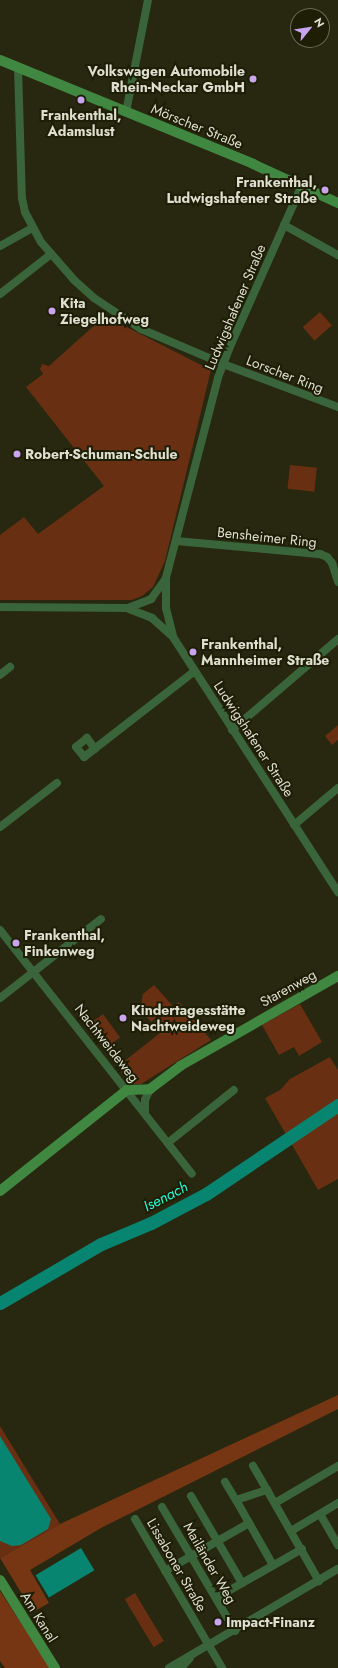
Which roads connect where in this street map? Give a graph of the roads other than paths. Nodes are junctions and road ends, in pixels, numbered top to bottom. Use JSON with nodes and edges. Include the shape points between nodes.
{"nodes":[{"id":1,"x":148,"y":0,"type":"edge"},
{"id":2,"x":0,"y":60,"type":"edge"},
{"id":3,"x":18,"y":67,"type":"junction"},
{"id":4,"x":126,"y":112,"type":"junction"},
{"id":5,"x":302,"y":185,"type":"junction"},
{"id":6,"x":338,"y":203,"type":"edge"},
{"id":7,"x":284,"y":225,"type":"junction"},
{"id":8,"x":32,"y":228,"type":"junction"},
{"id":9,"x":0,"y":246,"type":"edge"},
{"id":10,"x":338,"y":254,"type":"edge"},
{"id":11,"x":50,"y":255,"type":"junction"},
{"id":12,"x":0,"y":294,"type":"edge"},
{"id":13,"x":223,"y":364,"type":"junction"},
{"id":14,"x":338,"y":407,"type":"edge"},
{"id":15,"x":176,"y":541,"type":"junction"},
{"id":16,"x":166,"y":578,"type":"junction"},
{"id":17,"x":338,"y":582,"type":"edge"},
{"id":18,"x":0,"y":607,"type":"edge"},
{"id":19,"x":128,"y":608,"type":"junction"},
{"id":20,"x":173,"y":637,"type":"junction"},
{"id":21,"x":338,"y":639,"type":"edge"},
{"id":22,"x":10,"y":667,"type":"dead end"},
{"id":23,"x":195,"y":671,"type":"junction"},
{"id":24,"x":0,"y":676,"type":"edge"},
{"id":25,"x":232,"y":730,"type":"junction"},
{"id":26,"x":95,"y":749,"type":"dead end"},
{"id":27,"x":57,"y":782,"type":"dead end"},
{"id":28,"x":338,"y":788,"type":"edge"},
{"id":29,"x":294,"y":825,"type":"junction"},
{"id":30,"x":0,"y":827,"type":"edge"},
{"id":31,"x":338,"y":892,"type":"edge"},
{"id":32,"x":101,"y":919,"type":"dead end"},
{"id":33,"x":0,"y":930,"type":"edge"},
{"id":34,"x":33,"y":972,"type":"junction"},
{"id":35,"x":338,"y":976,"type":"edge"},
{"id":36,"x":0,"y":998,"type":"edge"},
{"id":37,"x":150,"y":1089,"type":"junction"},
{"id":38,"x":127,"y":1090,"type":"junction"},
{"id":39,"x":234,"y":1090,"type":"dead end"},
{"id":40,"x":145,"y":1113,"type":"junction"},
{"id":41,"x":169,"y":1142,"type":"junction"},
{"id":42,"x":192,"y":1174,"type":"dead end"},
{"id":43,"x":0,"y":1191,"type":"edge"},
{"id":44,"x":253,"y":1466,"type":"dead end"},
{"id":45,"x":338,"y":1466,"type":"edge"},
{"id":46,"x":225,"y":1482,"type":"dead end"},
{"id":47,"x":267,"y":1490,"type":"junction"},
{"id":48,"x":192,"y":1496,"type":"dead end"},
{"id":49,"x":236,"y":1500,"type":"junction"},
{"id":50,"x":275,"y":1503,"type":"junction"},
{"id":51,"x":338,"y":1504,"type":"edge"},
{"id":52,"x":162,"y":1507,"type":"dead end"},
{"id":53,"x":320,"y":1514,"type":"junction"},
{"id":54,"x":135,"y":1518,"type":"dead end"},
{"id":55,"x":249,"y":1523,"type":"junction"},
{"id":56,"x":291,"y":1531,"type":"junction"},
{"id":57,"x":217,"y":1542,"type":"junction"},
{"id":58,"x":338,"y":1545,"type":"edge"},
{"id":59,"x":302,"y":1549,"type":"junction"},
{"id":60,"x":190,"y":1556,"type":"junction"},
{"id":61,"x":274,"y":1565,"type":"junction"},
{"id":62,"x":338,"y":1569,"type":"edge"},
{"id":63,"x":165,"y":1571,"type":"junction"},
{"id":64,"x":0,"y":1580,"type":"edge"},
{"id":65,"x":319,"y":1581,"type":"junction"},
{"id":66,"x":242,"y":1583,"type":"junction"},
{"id":67,"x":216,"y":1598,"type":"junction"},
{"id":68,"x":235,"y":1631,"type":"junction"},
{"id":69,"x":209,"y":1646,"type":"junction"},
{"id":70,"x":192,"y":1656,"type":"junction"},
{"id":71,"x":55,"y":1668,"type":"edge"},
{"id":72,"x":169,"y":1668,"type":"edge"},
{"id":73,"x":181,"y":1668,"type":"edge"},
{"id":74,"x":222,"y":1668,"type":"edge"}],
"edges":[{"from":1,"to":4,"type":"street"},
{"from":2,"to":3,"type":"street","name":"Mörscher Straße"},
{"from":3,"to":4,"type":"street","name":"Mörscher Straße"},
{"from":3,"to":8,"type":"street","name":"Lorscher Ring","via":[[22,198]]},
{"from":4,"to":5,"type":"street","name":"Mörscher Straße"},
{"from":5,"to":6,"type":"street","name":"Mörscher Straße"},
{"from":5,"to":7,"type":"street","name":"Ludwigshafener Straße"},
{"from":7,"to":10,"type":"street"},
{"from":7,"to":13,"type":"street","name":"Ludwigshafener Straße"},
{"from":8,"to":9,"type":"street"},
{"from":8,"to":11,"type":"street","name":"Lorscher Ring"},
{"from":11,"to":12,"type":"street"},
{"from":11,"to":13,"type":"street","name":"Lorscher Ring","via":[[94,298],[120,317],[141,329]]},
{"from":13,"to":14,"type":"street","name":"Lorscher Ring"},
{"from":13,"to":15,"type":"street","name":"Ludwigshafener Straße"},
{"from":15,"to":16,"type":"street","name":"Ludwigshafener Straße"},
{"from":15,"to":17,"type":"street","name":"Bensheimer Ring","via":[[320,554],[332,563]]},
{"from":16,"to":19,"type":"street","via":[[151,599]]},
{"from":16,"to":20,"type":"street","name":"Ludwigshafener Straße","via":[[166,608]]},
{"from":18,"to":19,"type":"street"},
{"from":19,"to":20,"type":"street","via":[[152,618]]},
{"from":20,"to":23,"type":"street","name":"Ludwigshafener Straße"},
{"from":21,"to":25,"type":"street"},
{"from":22,"to":24,"type":"street"},
{"from":23,"to":25,"type":"street","name":"Ludwigshafener Straße"},
{"from":23,"to":26,"type":"street"},
{"from":25,"to":29,"type":"street","name":"Ludwigshafener Straße"},
{"from":27,"to":30,"type":"street"},
{"from":28,"to":29,"type":"street"},
{"from":29,"to":31,"type":"street","name":"Ludwigshafener Straße"},
{"from":32,"to":34,"type":"street"},
{"from":33,"to":34,"type":"street","name":"Nachtweideweg"},
{"from":34,"to":36,"type":"street"},
{"from":34,"to":38,"type":"street","name":"Nachtweideweg"},
{"from":35,"to":37,"type":"street","name":"Starenweg","via":[[186,1062]]},
{"from":37,"to":38,"type":"street"},
{"from":37,"to":40,"type":"street","via":[[145,1100]]},
{"from":38,"to":40,"type":"street","name":"Nachtweideweg"},
{"from":38,"to":43,"type":"street"},
{"from":39,"to":41,"type":"street"},
{"from":40,"to":41,"type":"street","name":"Nachtweideweg"},
{"from":41,"to":42,"type":"street","name":"Nachtweideweg"},
{"from":44,"to":47,"type":"street"},
{"from":45,"to":50,"type":"street"},
{"from":46,"to":49,"type":"street"},
{"from":47,"to":49,"type":"street"},
{"from":47,"to":50,"type":"street"},
{"from":48,"to":57,"type":"street"},
{"from":49,"to":55,"type":"street"},
{"from":50,"to":56,"type":"street"},
{"from":51,"to":53,"type":"street"},
{"from":52,"to":60,"type":"street","name":"Mailänder Weg"},
{"from":53,"to":56,"type":"street"},
{"from":53,"to":58,"type":"street"},
{"from":54,"to":63,"type":"street","name":"Lissaboner Straße"},
{"from":55,"to":57,"type":"street"},
{"from":55,"to":61,"type":"street"},
{"from":56,"to":59,"type":"street"},
{"from":57,"to":60,"type":"street"},
{"from":57,"to":66,"type":"street"},
{"from":59,"to":61,"type":"street"},
{"from":59,"to":65,"type":"street"},
{"from":60,"to":63,"type":"street"},
{"from":60,"to":67,"type":"street","name":"Mailänder Weg"},
{"from":61,"to":66,"type":"street"},
{"from":62,"to":65,"type":"street"},
{"from":63,"to":69,"type":"street","name":"Lissaboner Straße"},
{"from":64,"to":71,"type":"street","name":"Am Kanal"},
{"from":65,"to":68,"type":"street"},
{"from":66,"to":67,"type":"street"},
{"from":67,"to":68,"type":"street","name":"Mailänder Weg"},
{"from":68,"to":69,"type":"street"},
{"from":69,"to":70,"type":"street"},
{"from":69,"to":74,"type":"street","name":"Lissaboner Straße"},
{"from":70,"to":72,"type":"street"},
{"from":70,"to":73,"type":"street"}]}
